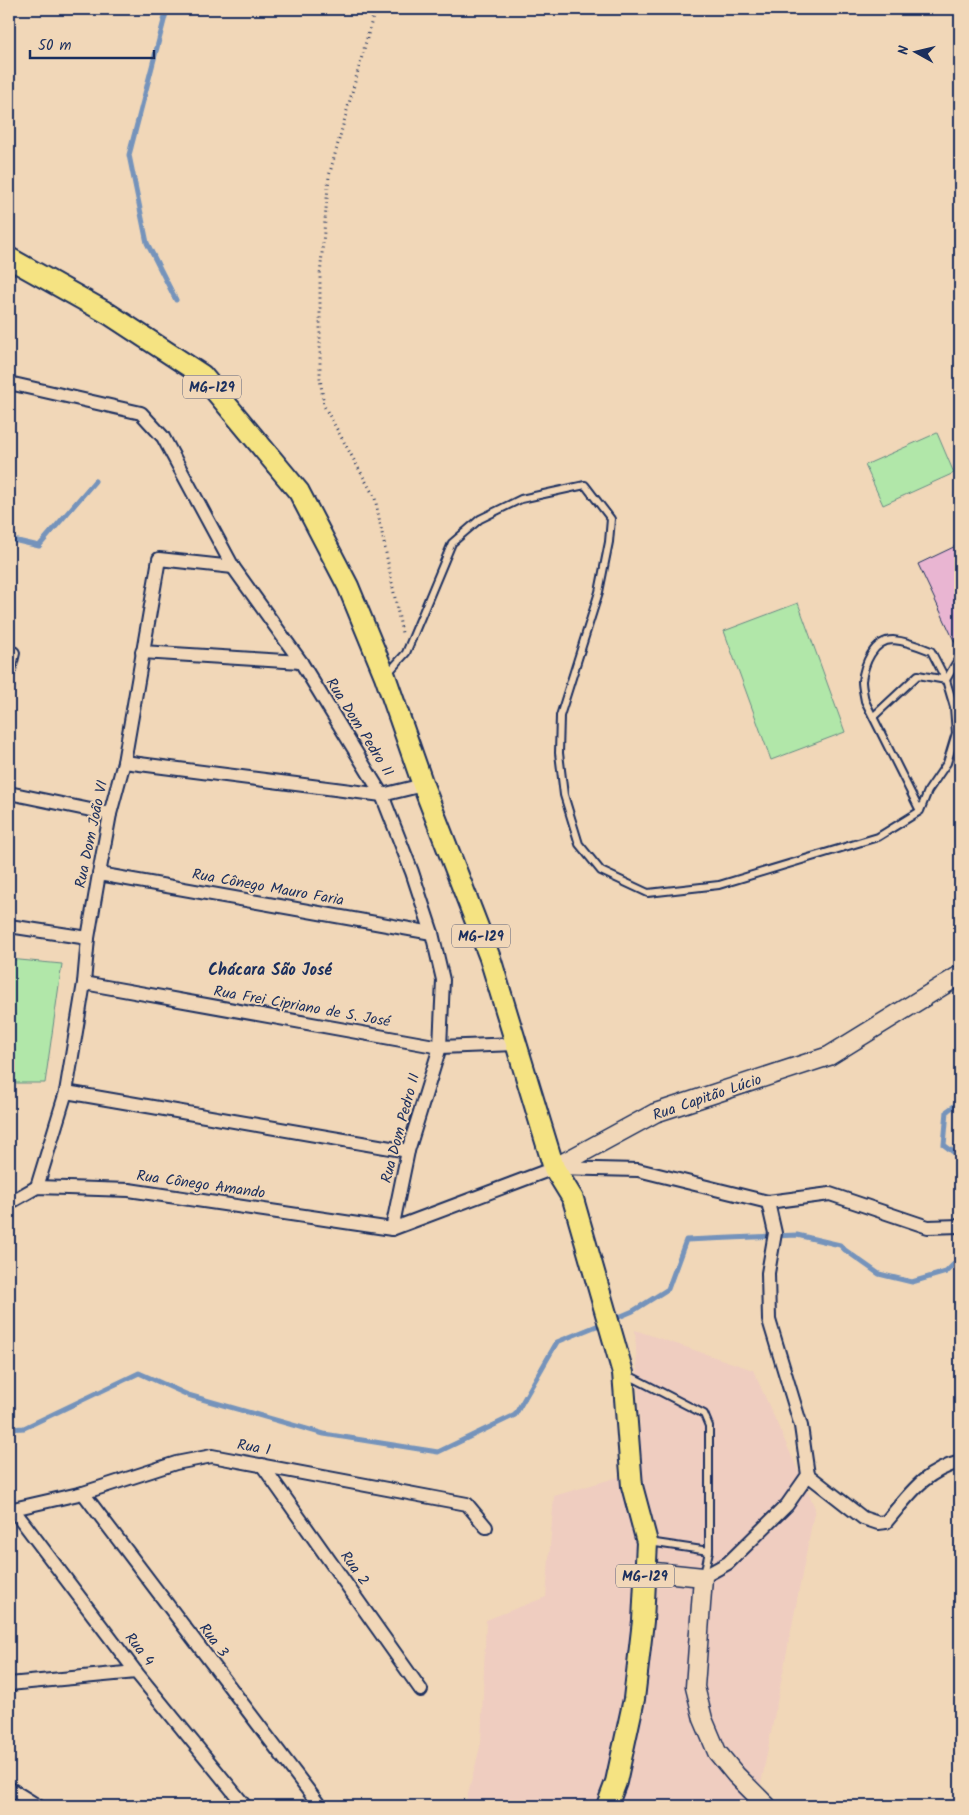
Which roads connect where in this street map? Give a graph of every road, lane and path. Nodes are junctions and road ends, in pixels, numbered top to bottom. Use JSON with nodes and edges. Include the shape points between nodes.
{"nodes":[{"id":1,"x":375,"y":9,"type":"edge"},
{"id":2,"x":9,"y":258,"type":"edge"},
{"id":3,"x":9,"y":383,"type":"edge"},
{"id":4,"x":232,"y":566,"type":"junction"},
{"id":5,"x":142,"y":652,"type":"junction"},
{"id":6,"x":13,"y":653,"type":"dead end"},
{"id":7,"x":406,"y":653,"type":"junction"},
{"id":8,"x":960,"y":656,"type":"edge"},
{"id":9,"x":301,"y":662,"type":"junction"},
{"id":10,"x":9,"y":670,"type":"edge"},
{"id":11,"x":385,"y":676,"type":"junction"},
{"id":12,"x":946,"y":680,"type":"junction"},
{"id":13,"x":874,"y":716,"type":"junction"},
{"id":14,"x":124,"y":762,"type":"junction"},
{"id":15,"x":423,"y":785,"type":"junction"},
{"id":16,"x":9,"y":793,"type":"edge"},
{"id":17,"x":382,"y":795,"type":"junction"},
{"id":18,"x":920,"y":811,"type":"junction"},
{"id":19,"x":110,"y":814,"type":"junction"},
{"id":20,"x":98,"y":874,"type":"junction"},
{"id":21,"x":9,"y":926,"type":"edge"},
{"id":22,"x":432,"y":933,"type":"junction"},
{"id":23,"x":88,"y":938,"type":"junction"},
{"id":24,"x":960,"y":975,"type":"edge"},
{"id":25,"x":84,"y":983,"type":"junction"},
{"id":26,"x":515,"y":1044,"type":"junction"},
{"id":27,"x":440,"y":1047,"type":"junction"},
{"id":28,"x":66,"y":1092,"type":"junction"},
{"id":29,"x":408,"y":1151,"type":"junction"},
{"id":30,"x":554,"y":1168,"type":"junction"},
{"id":31,"x":36,"y":1187,"type":"junction"},
{"id":32,"x":768,"y":1202,"type":"junction"},
{"id":33,"x":9,"y":1203,"type":"edge"},
{"id":34,"x":960,"y":1226,"type":"edge"},
{"id":35,"x":392,"y":1228,"type":"junction"},
{"id":36,"x":622,"y":1373,"type":"junction"},
{"id":37,"x":960,"y":1462,"type":"edge"},
{"id":38,"x":262,"y":1465,"type":"junction"},
{"id":39,"x":808,"y":1475,"type":"junction"},
{"id":40,"x":83,"y":1493,"type":"junction"},
{"id":41,"x":11,"y":1509,"type":"edge"},
{"id":42,"x":486,"y":1527,"type":"dead end"},
{"id":43,"x":647,"y":1542,"type":"junction"},
{"id":44,"x":709,"y":1551,"type":"junction"},
{"id":45,"x":645,"y":1571,"type":"junction"},
{"id":46,"x":703,"y":1577,"type":"junction"},
{"id":47,"x":136,"y":1672,"type":"junction"},
{"id":48,"x":9,"y":1684,"type":"edge"},
{"id":49,"x":421,"y":1690,"type":"dead end"},
{"id":50,"x":9,"y":1788,"type":"edge"},
{"id":51,"x":38,"y":1806,"type":"edge"},
{"id":52,"x":245,"y":1806,"type":"edge"},
{"id":53,"x":320,"y":1806,"type":"edge"},
{"id":54,"x":607,"y":1806,"type":"edge"},
{"id":55,"x":767,"y":1806,"type":"edge"}],
"edges":[{"from":1,"to":7,"type":"path","via":[[329,176],[320,276],[320,378],[324,406],[376,498]]},
{"from":2,"to":11,"type":"main road","number":"MG-129","via":[[109,314],[202,375],[299,492],[348,586]]},
{"from":3,"to":4,"type":"street","name":"Rua Dom Pedro II","via":[[141,413],[163,436]]},
{"from":4,"to":5,"type":"street","name":"Rua Dom João VI","via":[[159,559]]},
{"from":4,"to":9,"type":"street","name":"Rua Dom Pedro II"},
{"from":5,"to":9,"type":"street"},
{"from":5,"to":14,"type":"street","name":"Rua Dom João VI"},
{"from":6,"to":10,"type":"street"},
{"from":7,"to":11,"type":"lane"},
{"from":7,"to":18,"type":"lane","via":[[452,542],[480,519],[521,499],[585,485],[611,519],[609,542],[599,592],[560,716],[560,753],[564,795],[579,844],[601,871],[648,893],[719,885],[878,837]]},
{"from":8,"to":12,"type":"lane"},
{"from":9,"to":17,"type":"street","name":"Rua Dom Pedro II"},
{"from":11,"to":15,"type":"main road","number":"MG-129"},
{"from":12,"to":13,"type":"lane","via":[[918,676]]},
{"from":12,"to":13,"type":"lane","via":[[931,651],[891,640],[875,648],[866,665],[862,683],[865,701]]},
{"from":12,"to":18,"type":"lane","via":[[954,707],[956,733],[947,763],[928,791]]},
{"from":13,"to":18,"type":"lane"},
{"from":14,"to":17,"type":"street"},
{"from":14,"to":19,"type":"street","name":"Rua Dom João VI"},
{"from":15,"to":17,"type":"street"},
{"from":15,"to":26,"type":"main road","number":"MG-129","via":[[490,958]]},
{"from":16,"to":19,"type":"street"},
{"from":17,"to":22,"type":"street","name":"Rua Dom Pedro II"},
{"from":19,"to":20,"type":"street","name":"Rua Dom João VI"},
{"from":20,"to":22,"type":"street","name":"Rua Cônego Mauro Faria"},
{"from":20,"to":23,"type":"street","name":"Rua Dom João VI"},
{"from":21,"to":23,"type":"street"},
{"from":22,"to":27,"type":"street","name":"Rua Dom Pedro II","via":[[443,980]]},
{"from":23,"to":25,"type":"street","name":"Rua Dom João VI"},
{"from":24,"to":30,"type":"street","name":"Rua Capitão Lúcio","via":[[829,1056],[655,1113]]},
{"from":25,"to":27,"type":"street","name":"Rua Frei Cipriano de S. José"},
{"from":25,"to":28,"type":"street","name":"Rua Dom João VI"},
{"from":26,"to":27,"type":"street","name":"Rua Frei Cipriano de S. José"},
{"from":26,"to":30,"type":"main road","number":"MG-129"},
{"from":27,"to":29,"type":"street","name":"Rua Dom Pedro II"},
{"from":28,"to":29,"type":"street"},
{"from":28,"to":31,"type":"street","name":"Rua Dom João VI"},
{"from":29,"to":35,"type":"street","name":"Rua Dom Pedro II"},
{"from":30,"to":32,"type":"street","via":[[638,1170]]},
{"from":30,"to":35,"type":"street","name":"Rua Capitão Lúcio"},
{"from":30,"to":36,"type":"main road","number":"MG-129","via":[[574,1199]]},
{"from":31,"to":33,"type":"street"},
{"from":31,"to":35,"type":"street","name":"Rua Cônego Amando","via":[[129,1190]]},
{"from":32,"to":34,"type":"street","via":[[830,1194],[928,1227]]},
{"from":32,"to":39,"type":"street","via":[[775,1233],[768,1273],[769,1320],[801,1426]]},
{"from":36,"to":43,"type":"main road","number":"MG-129","via":[[632,1486]]},
{"from":36,"to":44,"type":"lane","via":[[704,1414],[709,1426]]},
{"from":37,"to":39,"type":"street","via":[[944,1466],[921,1481],[886,1522],[878,1523],[863,1518]]},
{"from":38,"to":40,"type":"street","name":"Rua 1","via":[[212,1456],[176,1463]]},
{"from":38,"to":42,"type":"street","name":"Rua 1","via":[[467,1504]]},
{"from":38,"to":49,"type":"street","name":"Rua 2"},
{"from":39,"to":46,"type":"street","via":[[787,1505],[728,1563]]},
{"from":40,"to":41,"type":"street","name":"Rua 1"},
{"from":40,"to":53,"type":"street","name":"Rua 3"},
{"from":41,"to":47,"type":"street","name":"Rua 4"},
{"from":43,"to":44,"type":"lane"},
{"from":43,"to":45,"type":"main road","number":"MG-129"},
{"from":44,"to":46,"type":"lane"},
{"from":45,"to":46,"type":"street"},
{"from":45,"to":54,"type":"main road","number":"MG-129","via":[[634,1699],[616,1782]]},
{"from":46,"to":55,"type":"street","via":[[695,1687],[702,1719],[718,1752]]},
{"from":47,"to":48,"type":"street"},
{"from":47,"to":52,"type":"street","name":"Rua 4"},
{"from":50,"to":51,"type":"street"}]}
